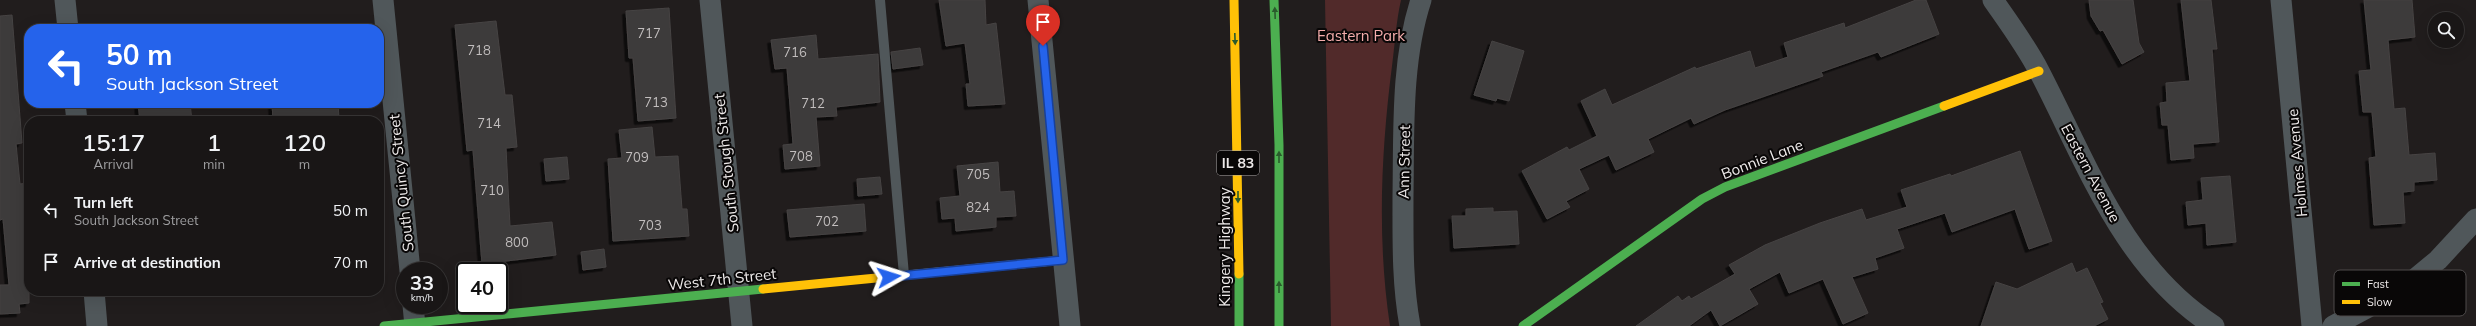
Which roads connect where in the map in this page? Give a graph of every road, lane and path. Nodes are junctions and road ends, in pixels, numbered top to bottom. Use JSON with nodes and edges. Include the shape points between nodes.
{"nodes":[{"id":1,"x":65,"y":0,"type":"edge"},
{"id":2,"x":383,"y":0,"type":"edge"},
{"id":3,"x":710,"y":0,"type":"edge"},
{"id":4,"x":880,"y":0,"type":"edge"},
{"id":5,"x":1038,"y":0,"type":"edge"},
{"id":6,"x":1234,"y":0,"type":"edge"},
{"id":7,"x":1274,"y":0,"type":"edge"},
{"id":8,"x":1422,"y":0,"type":"edge"},
{"id":9,"x":1993,"y":0,"type":"edge"},
{"id":10,"x":2281,"y":0,"type":"edge"},
{"id":11,"x":67,"y":24,"type":"edge"},
{"id":12,"x":2039,"y":71,"type":"junction"},
{"id":13,"x":2476,"y":219,"type":"edge"},
{"id":14,"x":1063,"y":260,"type":"junction"},
{"id":15,"x":409,"y":262,"type":"edge"},
{"id":16,"x":2426,"y":270,"type":"edge"},
{"id":17,"x":904,"y":275,"type":"junction"},
{"id":18,"x":739,"y":291,"type":"junction"},
{"id":19,"x":94,"y":296,"type":"edge"},
{"id":20,"x":2352,"y":316,"type":"edge"},
{"id":21,"x":414,"y":318,"type":"edge"},
{"id":22,"x":97,"y":326,"type":"edge"},
{"id":23,"x":384,"y":326,"type":"edge"},
{"id":24,"x":742,"y":326,"type":"edge"},
{"id":25,"x":1070,"y":326,"type":"edge"},
{"id":26,"x":1239,"y":326,"type":"edge"},
{"id":27,"x":1279,"y":326,"type":"edge"},
{"id":28,"x":1410,"y":326,"type":"edge"},
{"id":29,"x":1523,"y":326,"type":"edge"},
{"id":30,"x":2214,"y":326,"type":"edge"},
{"id":31,"x":2312,"y":326,"type":"edge"},
{"id":32,"x":2333,"y":326,"type":"edge"}],
"edges":[{"from":1,"to":11,"type":"street"},
{"from":2,"to":15,"type":"street","name":"South Quincy Street"},
{"from":3,"to":18,"type":"street","name":"South Stough Street"},
{"from":4,"to":17,"type":"lane"},
{"from":5,"to":14,"type":"street"},
{"from":6,"to":26,"type":"main road","name":"Kingery Highway","number":"IL 83","one_way":true},
{"from":27,"to":7,"type":"main road","number":"IL 83","one_way":true,"via":[[1279,145]]},
{"from":8,"to":28,"type":"street","name":"Ann Street","via":[[1409,55],[1405,103],[1403,245],[1406,308]]},
{"from":9,"to":12,"type":"street","name":"Eastern Avenue"},
{"from":10,"to":31,"type":"street","name":"Holmes Avenue"},
{"from":12,"to":29,"type":"main road","name":"Bonnie Lane","via":[[1725,187],[1702,198]]},
{"from":12,"to":30,"type":"street","name":"Eastern Avenue","via":[[2081,158],[2125,236],[2169,292]]},
{"from":13,"to":16,"type":"street"},
{"from":14,"to":17,"type":"main road","name":"West 7th Street"},
{"from":14,"to":25,"type":"street"},
{"from":17,"to":18,"type":"main road","name":"West 7th Street"},
{"from":18,"to":21,"type":"main road","name":"West 7th Street"},
{"from":18,"to":24,"type":"street","name":"South Stough Street"},
{"from":19,"to":22,"type":"street"},
{"from":20,"to":32,"type":"street"},
{"from":21,"to":23,"type":"main road","name":"West 7th Street"}]}
